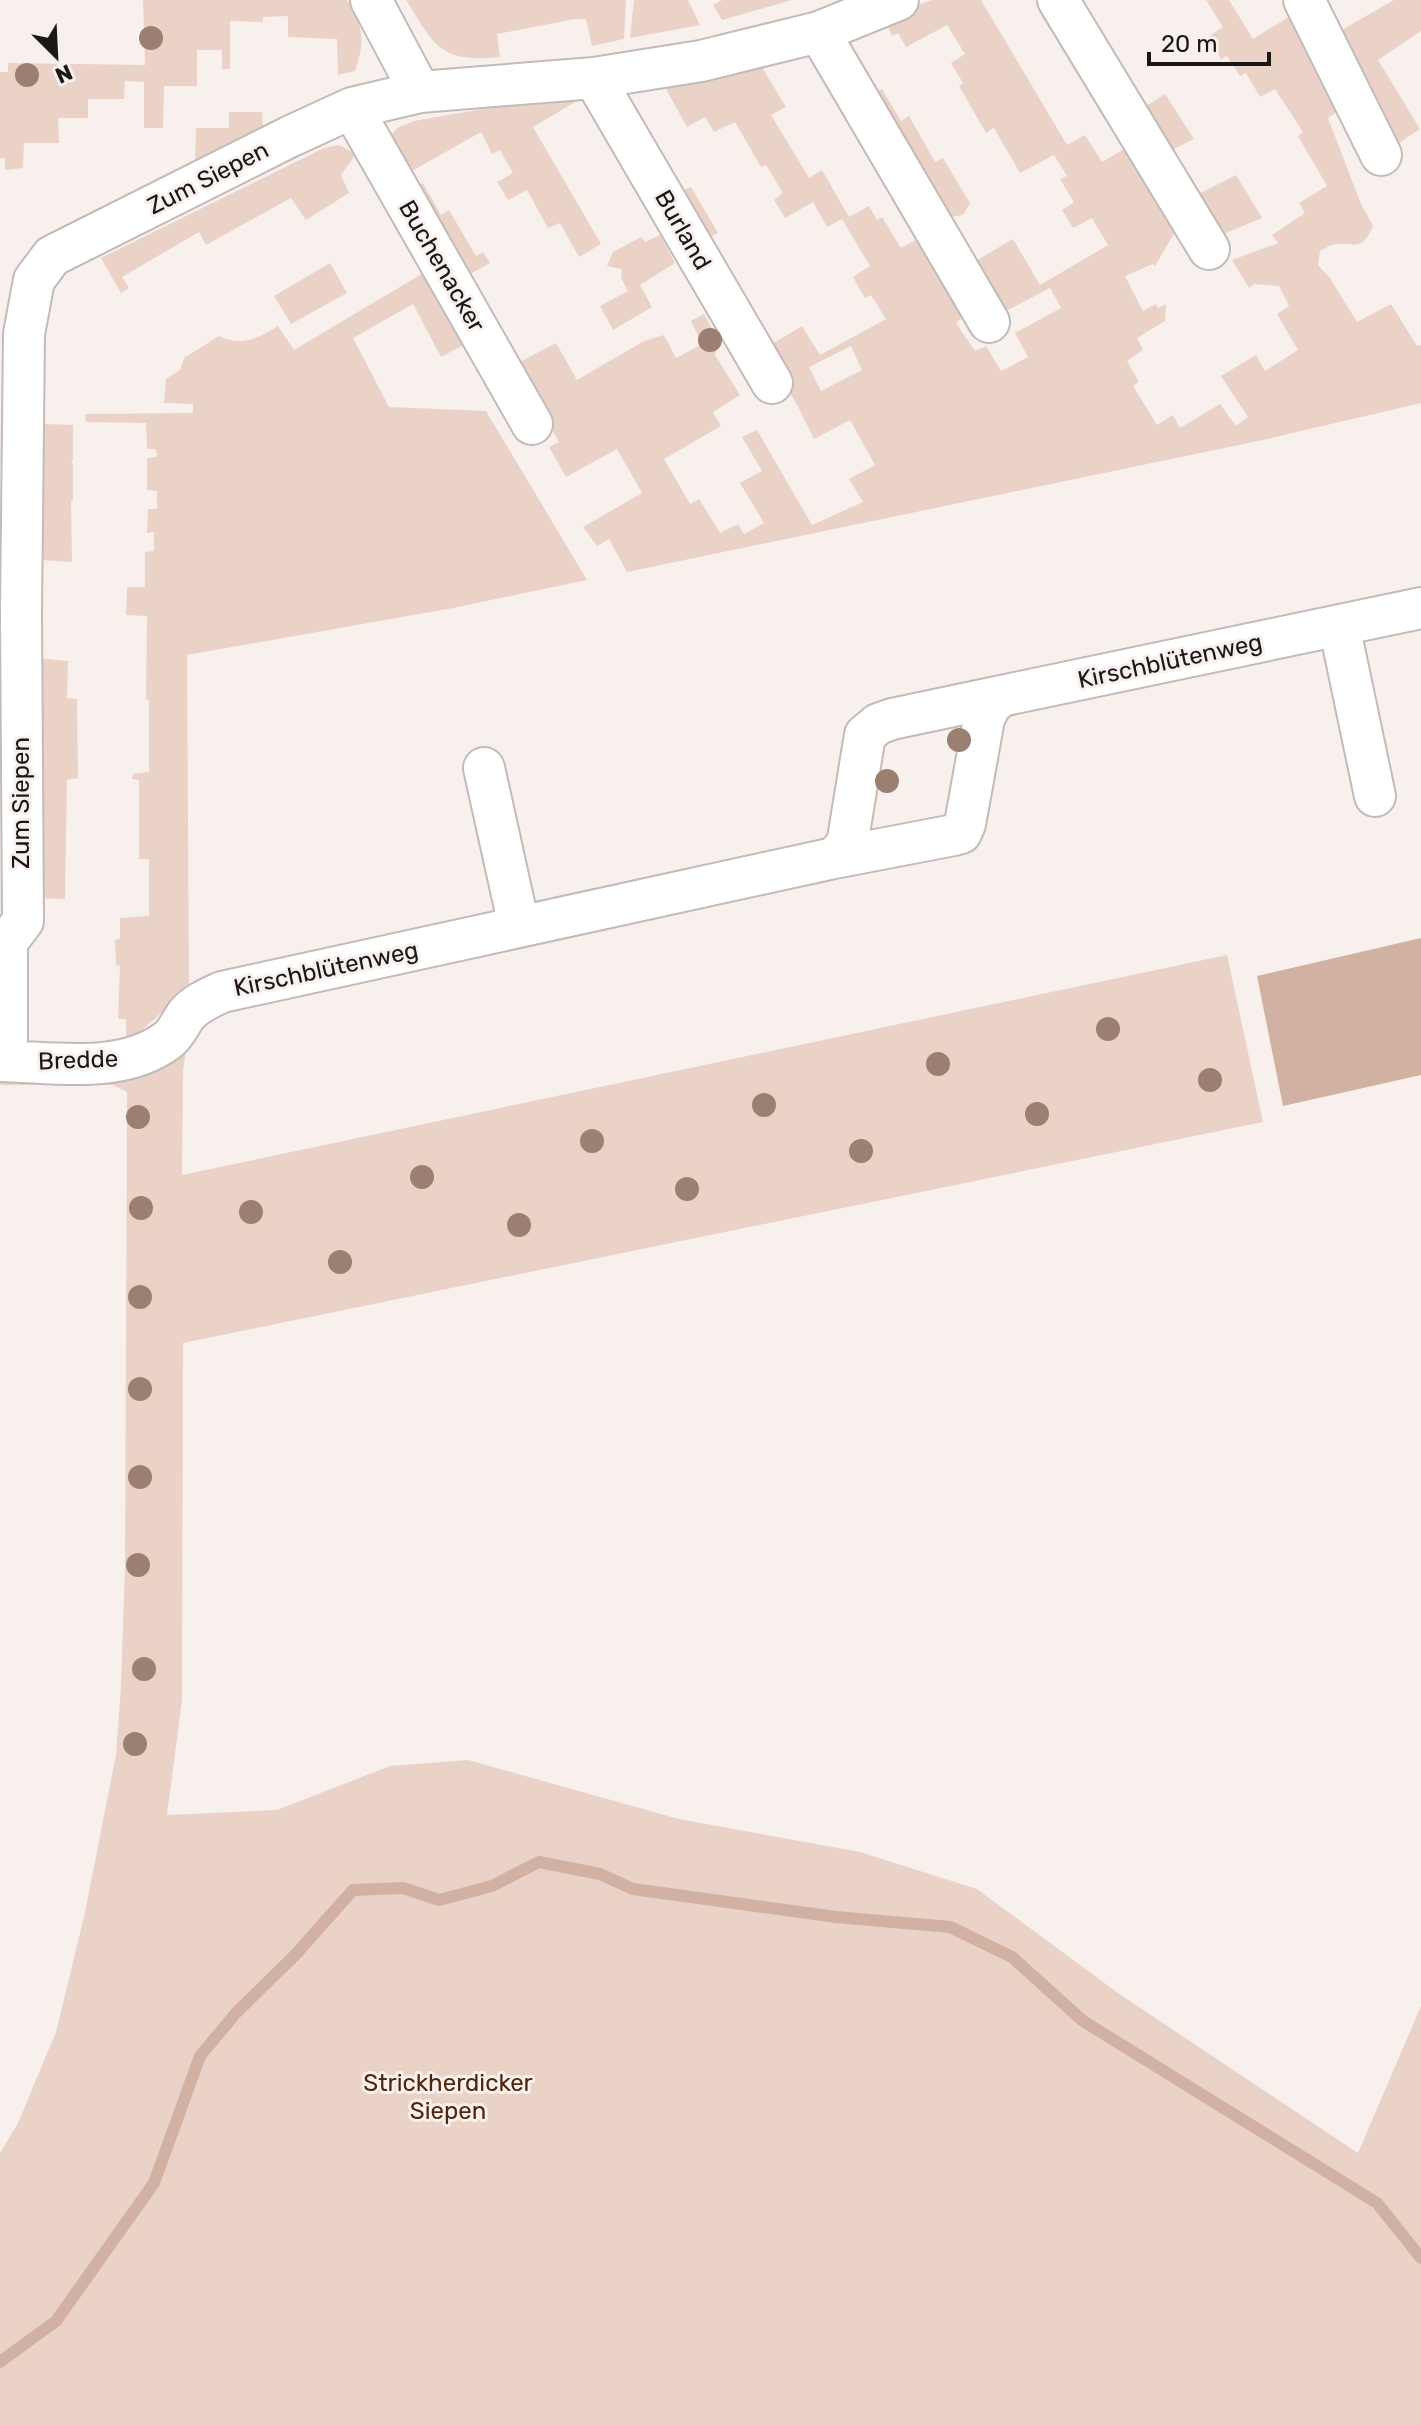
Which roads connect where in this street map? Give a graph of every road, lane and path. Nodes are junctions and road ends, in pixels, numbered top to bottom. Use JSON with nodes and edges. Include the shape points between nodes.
{"nodes":[{"id":1,"x":371,"y":0,"type":"edge"},
{"id":2,"x":898,"y":0,"type":"edge"},
{"id":3,"x":1058,"y":0,"type":"edge"},
{"id":4,"x":1304,"y":0,"type":"edge"},
{"id":5,"x":819,"y":32,"type":"junction"},
{"id":6,"x":594,"y":78,"type":"junction"},
{"id":7,"x":420,"y":92,"type":"junction"},
{"id":8,"x":352,"y":108,"type":"junction"},
{"id":9,"x":1381,"y":155,"type":"dead end"},
{"id":10,"x":1209,"y":249,"type":"dead end"},
{"id":11,"x":14,"y":304,"type":"edge"},
{"id":12,"x":989,"y":322,"type":"dead end"},
{"id":13,"x":772,"y":383,"type":"dead end"},
{"id":14,"x":532,"y":424,"type":"dead end"},
{"id":15,"x":1421,"y":608,"type":"edge"},
{"id":16,"x":11,"y":613,"type":"edge"},
{"id":17,"x":1339,"y":625,"type":"junction"},
{"id":18,"x":1001,"y":696,"type":"junction"},
{"id":19,"x":484,"y":768,"type":"dead end"},
{"id":20,"x":1375,"y":796,"type":"dead end"},
{"id":21,"x":834,"y":858,"type":"junction"},
{"id":22,"x":519,"y":926,"type":"junction"},
{"id":23,"x":154,"y":1049,"type":"joint"},
{"id":24,"x":4,"y":1061,"type":"edge"}],
"edges":[{"from":1,"to":7,"type":"street"},
{"from":2,"to":5,"type":"street"},
{"from":3,"to":10,"type":"street"},
{"from":4,"to":9,"type":"street"},
{"from":5,"to":6,"type":"street","via":[[701,61]]},
{"from":5,"to":12,"type":"street"},
{"from":6,"to":7,"type":"street"},
{"from":6,"to":13,"type":"street","name":"Burland"},
{"from":7,"to":8,"type":"street","name":"Zum Siepen"},
{"from":8,"to":11,"type":"street","name":"Zum Siepen","via":[[52,256]]},
{"from":8,"to":14,"type":"street","name":"Buchenacker"},
{"from":11,"to":16,"type":"street","name":"Zum Siepen","via":[[24,349]]},
{"from":15,"to":17,"type":"street","name":"Kirschblütenweg"},
{"from":16,"to":24,"type":"street","name":"Zum Siepen","via":[[23,921],[7,942]]},
{"from":17,"to":18,"type":"street","name":"Kirschblütenweg"},
{"from":17,"to":20,"type":"street"},
{"from":18,"to":21,"type":"street","name":"Kirschblütenweg","via":[[892,719],[865,735],[848,839]]},
{"from":18,"to":21,"type":"street","name":"Kirschblütenweg","via":[[984,719],[961,833]]},
{"from":19,"to":22,"type":"street"},
{"from":21,"to":22,"type":"street","name":"Kirschblütenweg"},
{"from":22,"to":23,"type":"street","name":"Kirschblütenweg","via":[[222,992],[188,1012],[172,1037]]},
{"from":23,"to":24,"type":"street","name":"Bredde","via":[[113,1063]]}]}
